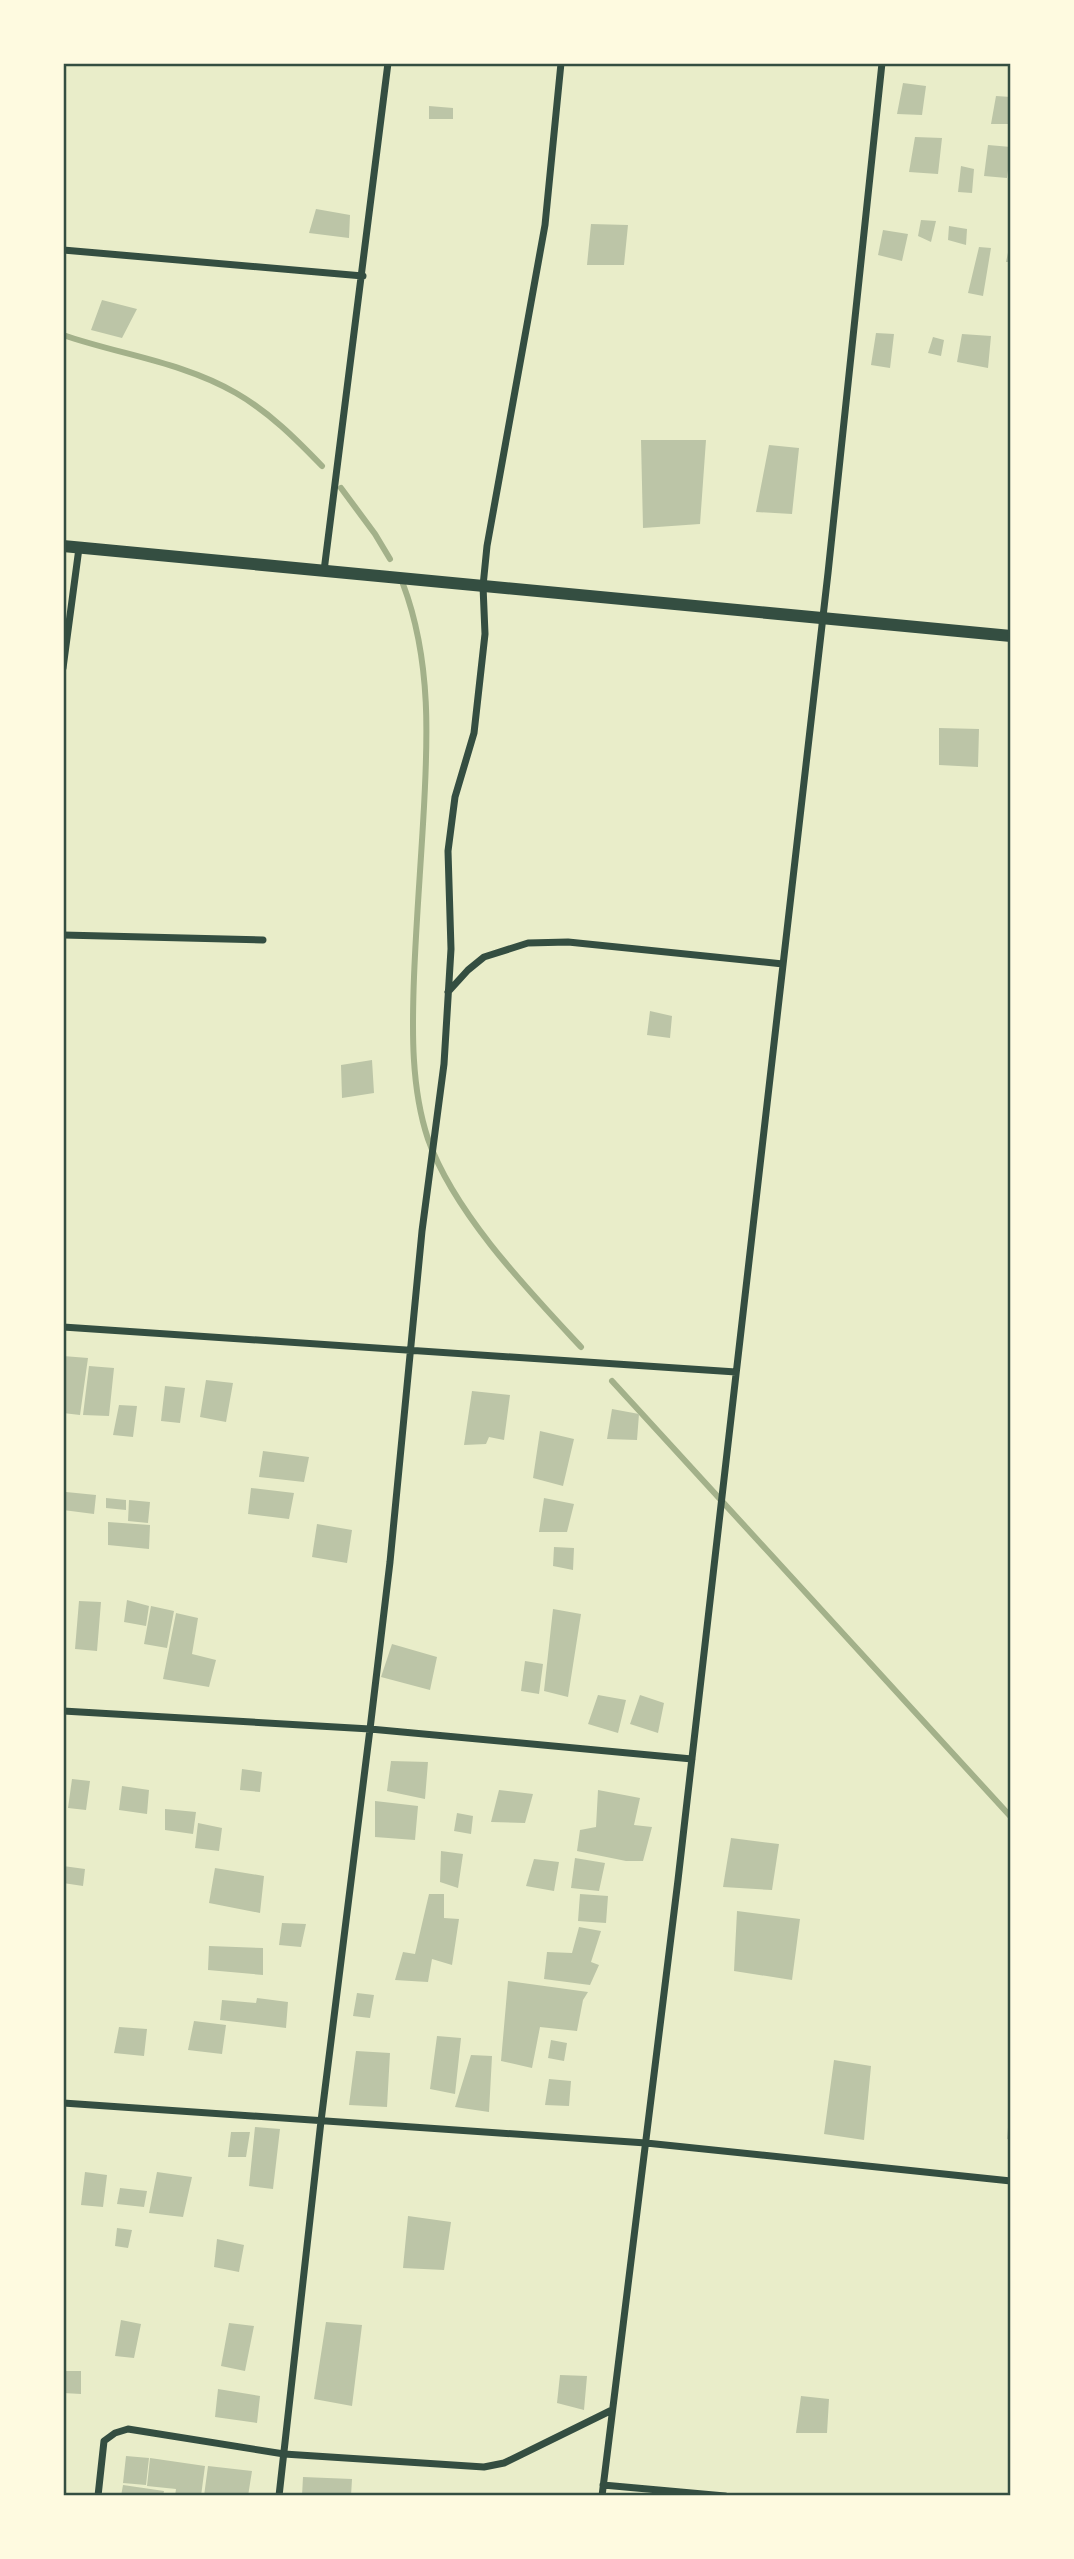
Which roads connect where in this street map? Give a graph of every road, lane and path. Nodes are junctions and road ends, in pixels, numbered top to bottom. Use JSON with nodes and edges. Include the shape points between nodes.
{"nodes":[{"id":1,"x":388,"y":63,"type":"edge"},
{"id":2,"x":561,"y":63,"type":"edge"},
{"id":3,"x":882,"y":63,"type":"edge"},
{"id":4,"x":63,"y":250,"type":"edge"},
{"id":5,"x":363,"y":276,"type":"junction"},
{"id":6,"x":63,"y":546,"type":"edge"},
{"id":7,"x":79,"y":548,"type":"junction"},
{"id":8,"x":324,"y":571,"type":"junction"},
{"id":9,"x":483,"y":586,"type":"junction"},
{"id":10,"x":823,"y":617,"type":"junction"},
{"id":11,"x":1011,"y":636,"type":"edge"},
{"id":12,"x":63,"y":668,"type":"edge"},
{"id":13,"x":63,"y":935,"type":"edge"},
{"id":14,"x":263,"y":940,"type":"dead end"},
{"id":15,"x":783,"y":964,"type":"junction"},
{"id":16,"x":448,"y":993,"type":"junction"},
{"id":17,"x":63,"y":1327,"type":"edge"},
{"id":18,"x":410,"y":1350,"type":"junction"},
{"id":19,"x":736,"y":1372,"type":"junction"},
{"id":20,"x":63,"y":1710,"type":"edge"},
{"id":21,"x":370,"y":1729,"type":"junction"},
{"id":22,"x":692,"y":1759,"type":"junction"},
{"id":23,"x":63,"y":2103,"type":"edge"},
{"id":24,"x":321,"y":2121,"type":"junction"},
{"id":25,"x":646,"y":2143,"type":"junction"},
{"id":26,"x":1011,"y":2181,"type":"edge"},
{"id":27,"x":612,"y":2410,"type":"junction"},
{"id":28,"x":284,"y":2454,"type":"junction"},
{"id":29,"x":603,"y":2484,"type":"junction"},
{"id":30,"x":98,"y":2496,"type":"edge"},
{"id":31,"x":279,"y":2496,"type":"edge"},
{"id":32,"x":602,"y":2496,"type":"edge"},
{"id":33,"x":724,"y":2496,"type":"edge"}],
"edges":[{"from":1,"to":5,"type":"street"},
{"from":2,"to":9,"type":"street","via":[[545,225]]},
{"from":3,"to":10,"type":"street"},
{"from":4,"to":5,"type":"street"},
{"from":5,"to":8,"type":"street"},
{"from":6,"to":7,"type":"street"},
{"from":7,"to":8,"type":"street"},
{"from":7,"to":12,"type":"street"},
{"from":8,"to":9,"type":"street"},
{"from":9,"to":10,"type":"street"},
{"from":9,"to":16,"type":"street","via":[[485,634],[474,733],[455,797],[448,851]]},
{"from":10,"to":11,"type":"street"},
{"from":10,"to":15,"type":"street"},
{"from":13,"to":14,"type":"street"},
{"from":15,"to":16,"type":"street","via":[[568,942],[528,943],[484,957]]},
{"from":15,"to":19,"type":"street"},
{"from":16,"to":18,"type":"street","via":[[444,1064]]},
{"from":17,"to":18,"type":"street"},
{"from":18,"to":19,"type":"street"},
{"from":18,"to":21,"type":"street"},
{"from":19,"to":22,"type":"street"},
{"from":20,"to":21,"type":"street"},
{"from":21,"to":22,"type":"street"},
{"from":21,"to":24,"type":"street"},
{"from":22,"to":25,"type":"street"},
{"from":23,"to":24,"type":"street"},
{"from":24,"to":25,"type":"street"},
{"from":24,"to":28,"type":"street"},
{"from":25,"to":26,"type":"street"},
{"from":25,"to":27,"type":"street"},
{"from":27,"to":28,"type":"street","via":[[504,2463],[484,2468]]},
{"from":27,"to":29,"type":"street"},
{"from":28,"to":30,"type":"street","via":[[128,2429],[104,2441]]},
{"from":28,"to":31,"type":"street"},
{"from":29,"to":32,"type":"street"},
{"from":29,"to":33,"type":"street"}]}
